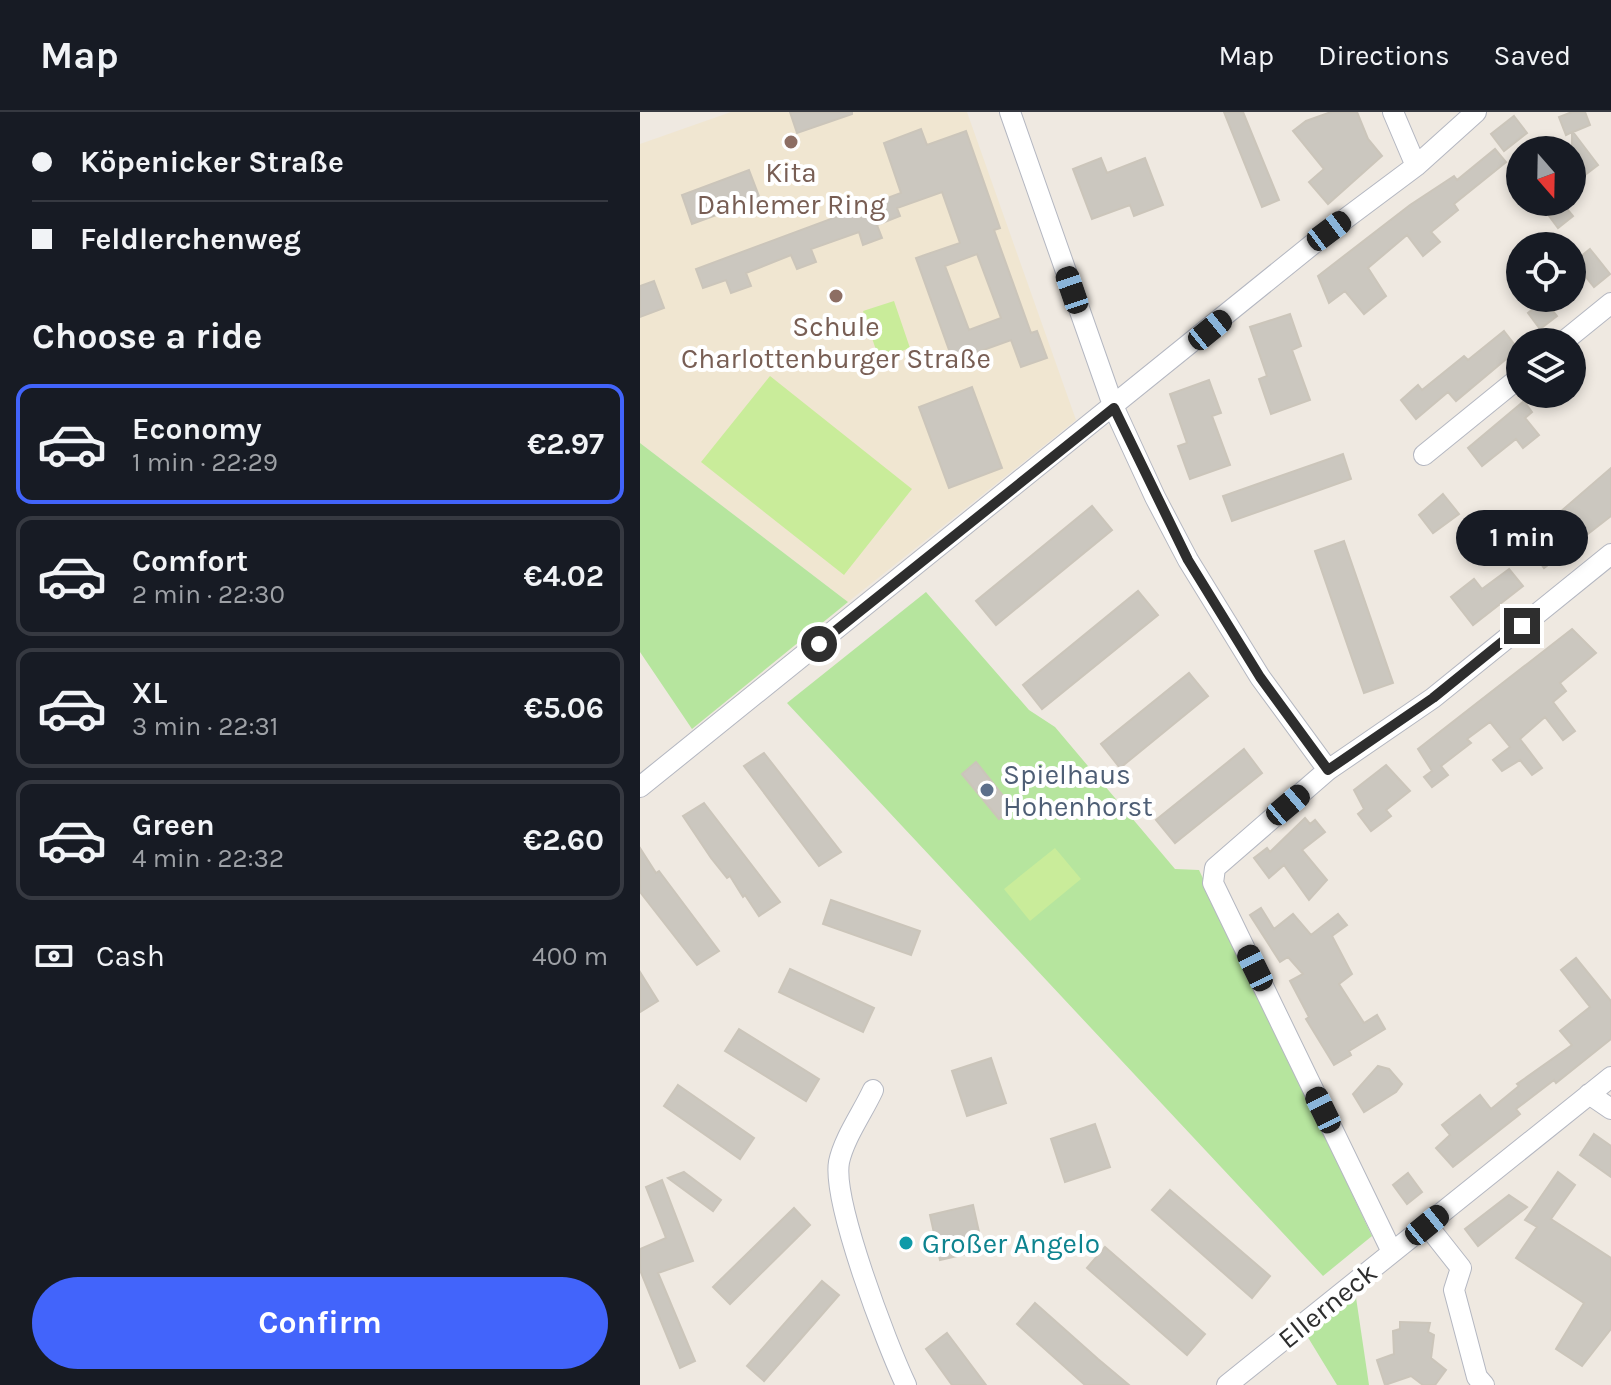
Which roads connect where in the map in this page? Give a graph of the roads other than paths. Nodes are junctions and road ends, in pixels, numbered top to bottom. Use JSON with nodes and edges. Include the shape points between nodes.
{"nodes":[{"id":1,"x":1010,"y":112,"type":"edge"},
{"id":2,"x":1393,"y":112,"type":"edge"},
{"id":3,"x":1476,"y":112,"type":"edge"},
{"id":4,"x":1416,"y":166,"type":"junction"},
{"id":5,"x":1611,"y":303,"type":"edge"},
{"id":6,"x":1580,"y":328,"type":"edge"},
{"id":7,"x":1506,"y":388,"type":"edge"},
{"id":8,"x":1114,"y":408,"type":"junction"},
{"id":9,"x":1424,"y":455,"type":"dead end"},
{"id":10,"x":1611,"y":554,"type":"edge"},
{"id":11,"x":1328,"y":770,"type":"junction"},
{"id":12,"x":640,"y":787,"type":"edge"},
{"id":13,"x":1611,"y":1077,"type":"edge"},
{"id":14,"x":873,"y":1090,"type":"dead end"},
{"id":15,"x":1589,"y":1094,"type":"junction"},
{"id":16,"x":1611,"y":1109,"type":"edge"},
{"id":17,"x":1427,"y":1225,"type":"junction"},
{"id":18,"x":1392,"y":1252,"type":"junction"},
{"id":19,"x":906,"y":1385,"type":"edge"},
{"id":20,"x":1227,"y":1385,"type":"edge"},
{"id":21,"x":1484,"y":1385,"type":"edge"}],
"edges":[{"from":1,"to":8,"type":"street"},
{"from":2,"to":4,"type":"street"},
{"from":3,"to":4,"type":"street"},
{"from":4,"to":8,"type":"street"},
{"from":5,"to":6,"type":"street"},
{"from":7,"to":9,"type":"street"},
{"from":8,"to":11,"type":"street","via":[[1188,560],[1260,677]]},
{"from":8,"to":12,"type":"street"},
{"from":10,"to":11,"type":"street","via":[[1433,698]]},
{"from":11,"to":18,"type":"street","via":[[1215,868],[1213,883]]},
{"from":13,"to":15,"type":"street","name":"Ellerneck"},
{"from":14,"to":19,"type":"street","via":[[839,1172],[870,1295]]},
{"from":15,"to":16,"type":"street"},
{"from":15,"to":17,"type":"street","name":"Ellerneck"},
{"from":17,"to":18,"type":"street","name":"Ellerneck"},
{"from":17,"to":21,"type":"street","via":[[1461,1268],[1454,1290],[1477,1377]]},
{"from":18,"to":20,"type":"street","name":"Ellerneck"}]}
